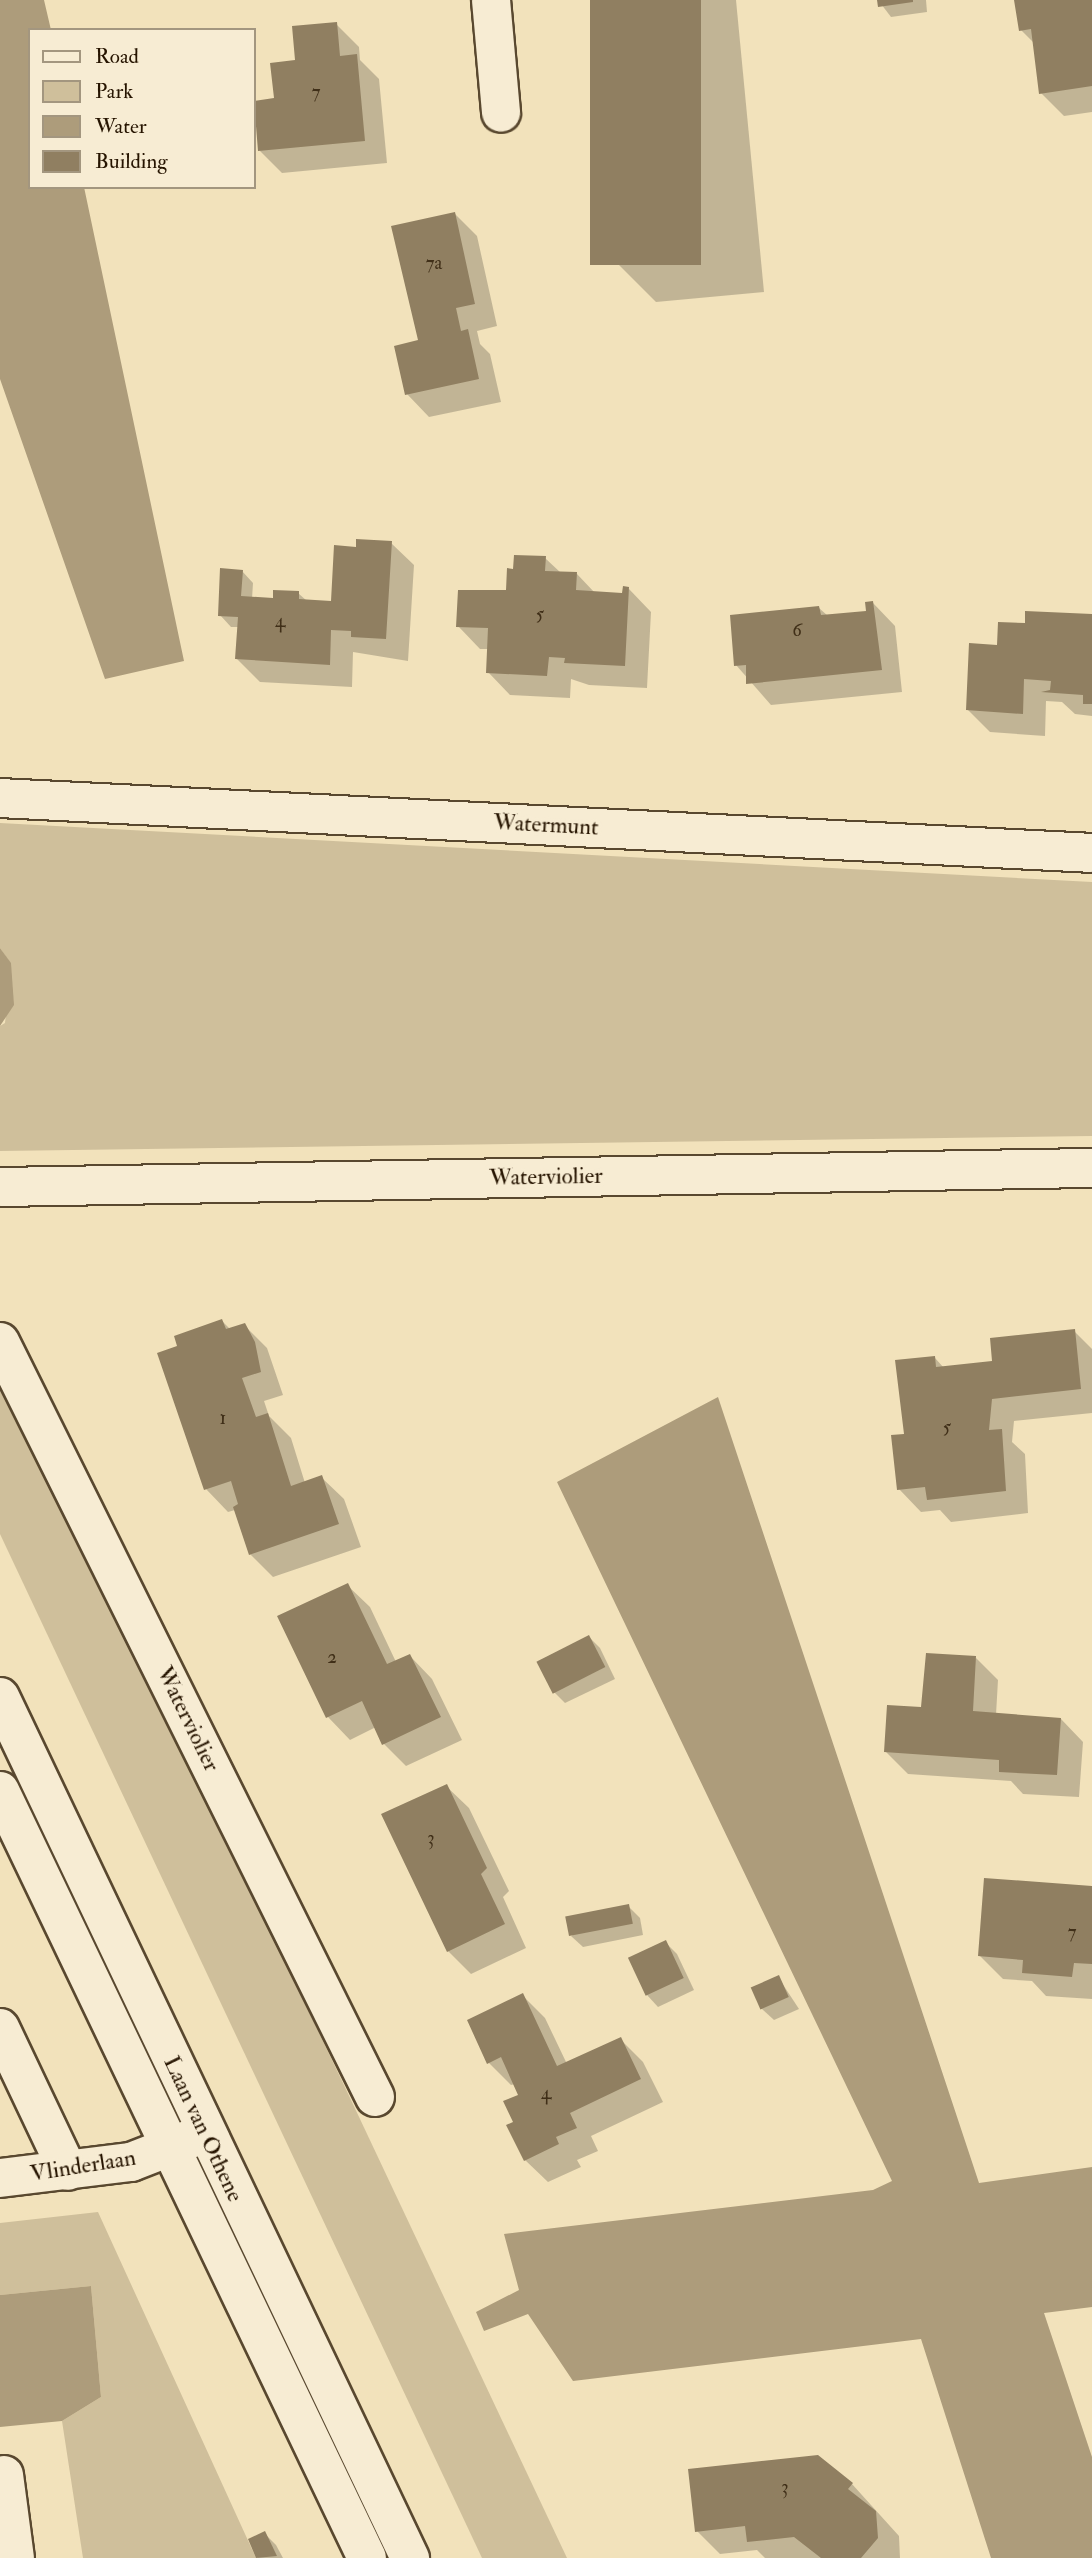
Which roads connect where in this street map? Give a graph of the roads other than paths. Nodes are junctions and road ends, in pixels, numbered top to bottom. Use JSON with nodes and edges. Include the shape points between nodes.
{"nodes":[{"id":1,"x":491,"y":0,"type":"edge"},
{"id":2,"x":501,"y":113,"type":"dead end"},
{"id":3,"x":0,"y":798,"type":"edge"},
{"id":4,"x":1092,"y":853,"type":"edge"},
{"id":5,"x":1092,"y":1168,"type":"edge"},
{"id":6,"x":0,"y":1187,"type":"edge"},
{"id":7,"x":0,"y":1342,"type":"edge"},
{"id":8,"x":0,"y":1697,"type":"edge"},
{"id":9,"x":0,"y":1791,"type":"edge"},
{"id":10,"x":0,"y":2028,"type":"edge"},
{"id":11,"x":375,"y":2097,"type":"dead end"},
{"id":12,"x":188,"y":2141,"type":"junction"},
{"id":13,"x":68,"y":2171,"type":"junction"},
{"id":14,"x":0,"y":2178,"type":"edge"},
{"id":15,"x":5,"y":2475,"type":"dead end"},
{"id":16,"x":15,"y":2558,"type":"edge"},
{"id":17,"x":367,"y":2558,"type":"edge"},
{"id":18,"x":410,"y":2558,"type":"edge"}],
"edges":[{"from":1,"to":2,"type":"street"},
{"from":3,"to":4,"type":"street","name":"Watermunt"},
{"from":5,"to":6,"type":"street","name":"Waterviolier"},
{"from":7,"to":11,"type":"street","name":"Waterviolier"},
{"from":8,"to":12,"type":"street","name":"Laan van Othene"},
{"from":9,"to":12,"type":"street","name":"Laan van Othene"},
{"from":10,"to":13,"type":"street"},
{"from":12,"to":13,"type":"street","name":"Vlinderlaan","via":[[131,2162]]},
{"from":12,"to":17,"type":"street","name":"Laan van Othene"},
{"from":12,"to":18,"type":"street","name":"Laan van Othene"},
{"from":13,"to":14,"type":"street","name":"Vlinderlaan"},
{"from":15,"to":16,"type":"street"}]}
